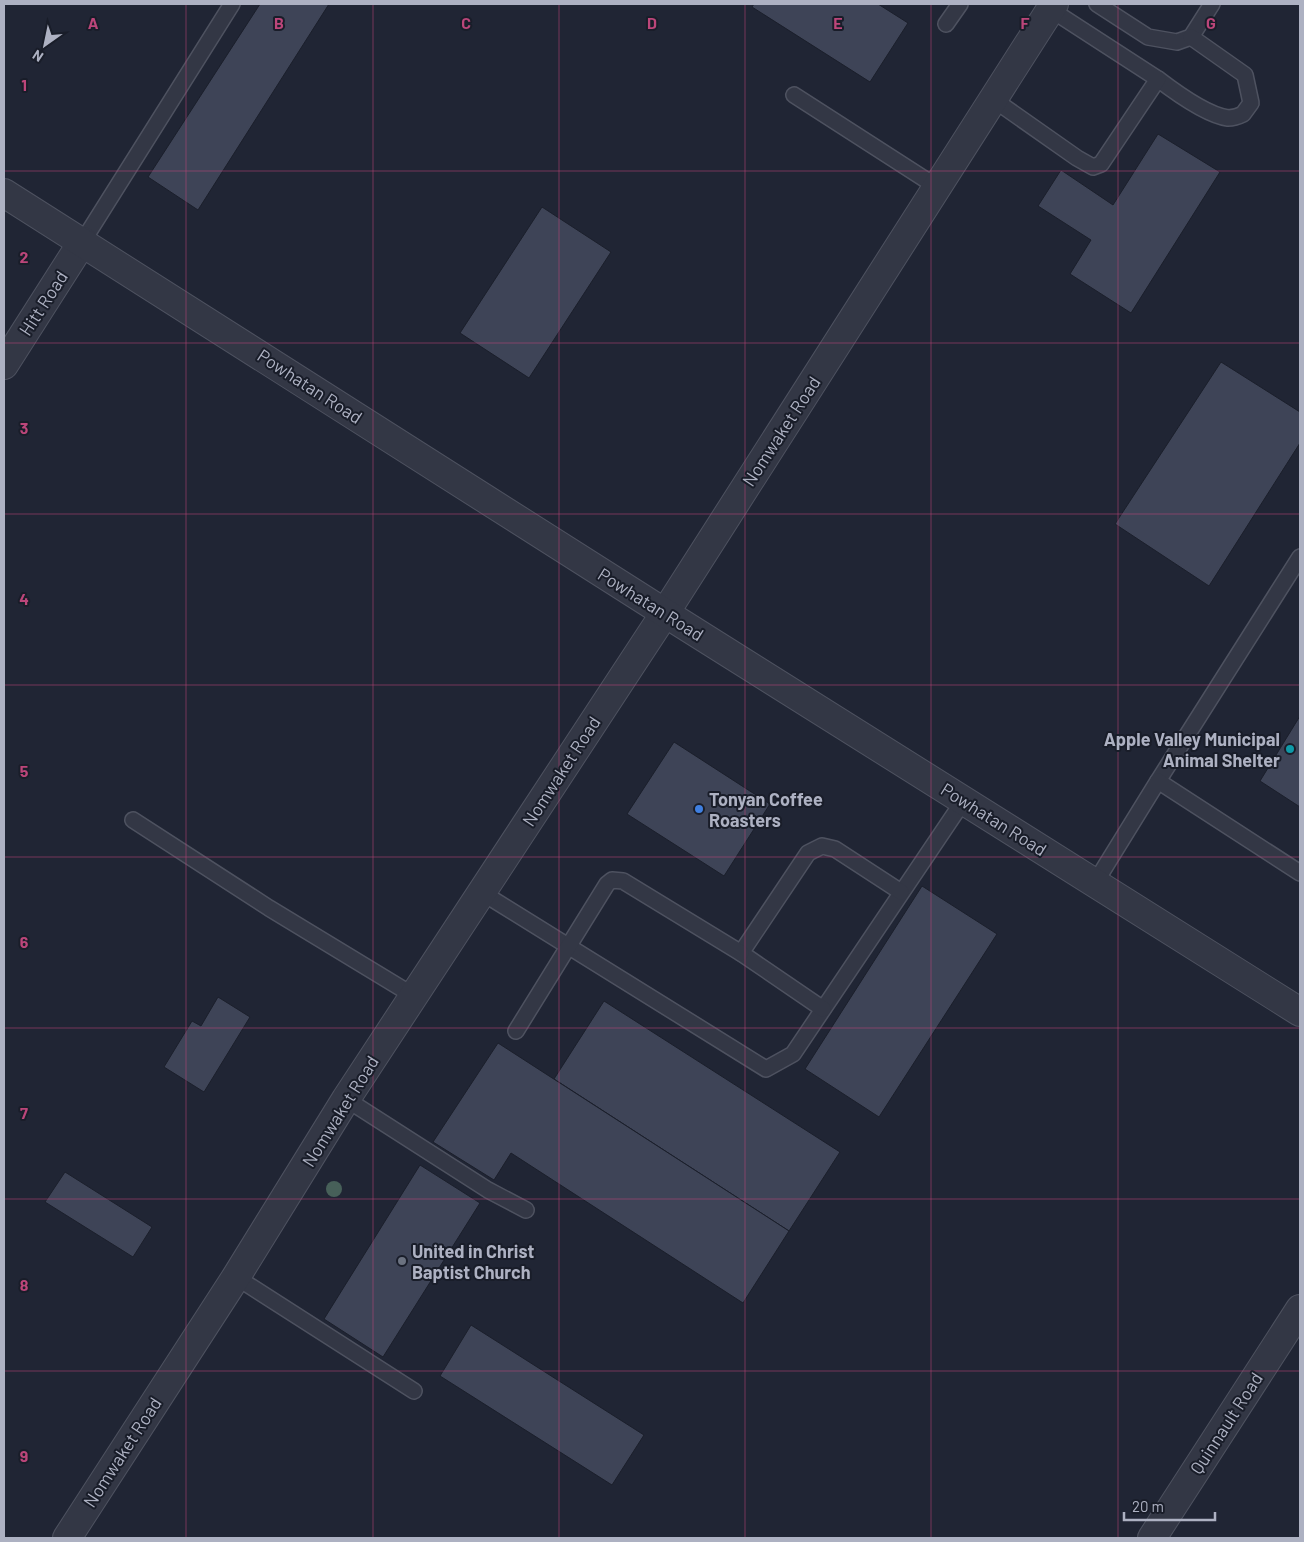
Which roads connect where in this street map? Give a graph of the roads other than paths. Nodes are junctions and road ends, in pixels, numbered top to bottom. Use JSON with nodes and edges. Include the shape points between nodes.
{"nodes":[{"id":1,"x":232,"y":4,"type":"edge"},
{"id":2,"x":960,"y":4,"type":"edge"},
{"id":3,"x":1097,"y":4,"type":"edge"},
{"id":4,"x":1212,"y":4,"type":"edge"},
{"id":5,"x":1052,"y":7,"type":"edge"},
{"id":6,"x":946,"y":24,"type":"dead end"},
{"id":7,"x":1191,"y":37,"type":"junction"},
{"id":8,"x":1158,"y":79,"type":"junction"},
{"id":9,"x":794,"y":95,"type":"dead end"},
{"id":10,"x":993,"y":99,"type":"junction"},
{"id":11,"x":937,"y":187,"type":"junction"},
{"id":12,"x":4,"y":192,"type":"edge"},
{"id":13,"x":83,"y":242,"type":"junction"},
{"id":14,"x":4,"y":365,"type":"edge"},
{"id":15,"x":1300,"y":557,"type":"edge"},
{"id":16,"x":665,"y":613,"type":"junction"},
{"id":17,"x":1158,"y":781,"type":"junction"},
{"id":18,"x":964,"y":800,"type":"junction"},
{"id":19,"x":133,"y":820,"type":"dead end"},
{"id":20,"x":1300,"y":873,"type":"edge"},
{"id":21,"x":1095,"y":883,"type":"junction"},
{"id":22,"x":481,"y":892,"type":"junction"},
{"id":23,"x":901,"y":892,"type":"junction"},
{"id":24,"x":568,"y":946,"type":"junction"},
{"id":25,"x":741,"y":953,"type":"junction"},
{"id":26,"x":414,"y":996,"type":"junction"},
{"id":27,"x":823,"y":1009,"type":"junction"},
{"id":28,"x":1300,"y":1012,"type":"edge"},
{"id":29,"x":516,"y":1031,"type":"dead end"},
{"id":30,"x":346,"y":1099,"type":"junction"},
{"id":31,"x":526,"y":1210,"type":"dead end"},
{"id":32,"x":236,"y":1276,"type":"junction"},
{"id":33,"x":1300,"y":1309,"type":"edge"},
{"id":34,"x":414,"y":1391,"type":"dead end"},
{"id":35,"x":67,"y":1538,"type":"edge"},
{"id":36,"x":1152,"y":1538,"type":"edge"}],
"edges":[{"from":1,"to":13,"type":"lane"},
{"from":2,"to":6,"type":"lane"},
{"from":3,"to":7,"type":"lane","via":[[1148,37],[1177,42]]},
{"from":4,"to":7,"type":"lane"},
{"from":5,"to":8,"type":"lane"},
{"from":5,"to":10,"type":"street","name":"Nomwaket Road"},
{"from":7,"to":8,"type":"lane","via":[[1245,75],[1251,103],[1243,114],[1229,118],[1212,113]]},
{"from":8,"to":10,"type":"lane","via":[[1101,164],[1093,167]]},
{"from":9,"to":11,"type":"lane"},
{"from":10,"to":11,"type":"street","name":"Nomwaket Road"},
{"from":11,"to":16,"type":"street","name":"Nomwaket Road"},
{"from":12,"to":13,"type":"street","name":"Powhatan Road"},
{"from":13,"to":14,"type":"street","name":"Hitt Road"},
{"from":13,"to":16,"type":"street","name":"Powhatan Road"},
{"from":15,"to":17,"type":"lane"},
{"from":16,"to":18,"type":"street","name":"Powhatan Road"},
{"from":16,"to":22,"type":"street","name":"Nomwaket Road"},
{"from":17,"to":20,"type":"lane"},
{"from":17,"to":21,"type":"lane"},
{"from":18,"to":21,"type":"street","name":"Powhatan Road"},
{"from":18,"to":23,"type":"lane"},
{"from":19,"to":26,"type":"lane"},
{"from":21,"to":28,"type":"street","name":"Powhatan Road"},
{"from":22,"to":24,"type":"lane"},
{"from":22,"to":26,"type":"street","name":"Nomwaket Road"},
{"from":23,"to":25,"type":"lane","via":[[835,849],[815,848],[808,853]]},
{"from":23,"to":27,"type":"lane"},
{"from":24,"to":25,"type":"lane","via":[[607,884],[618,880]]},
{"from":24,"to":27,"type":"lane","via":[[766,1069],[793,1054]]},
{"from":24,"to":29,"type":"lane"},
{"from":25,"to":27,"type":"lane"},
{"from":26,"to":30,"type":"street","name":"Nomwaket Road"},
{"from":30,"to":31,"type":"lane","via":[[488,1190]]},
{"from":30,"to":32,"type":"street","name":"Nomwaket Road"},
{"from":32,"to":34,"type":"lane"},
{"from":32,"to":35,"type":"street","name":"Nomwaket Road"},
{"from":33,"to":36,"type":"street","name":"Quinnault Road"}]}
